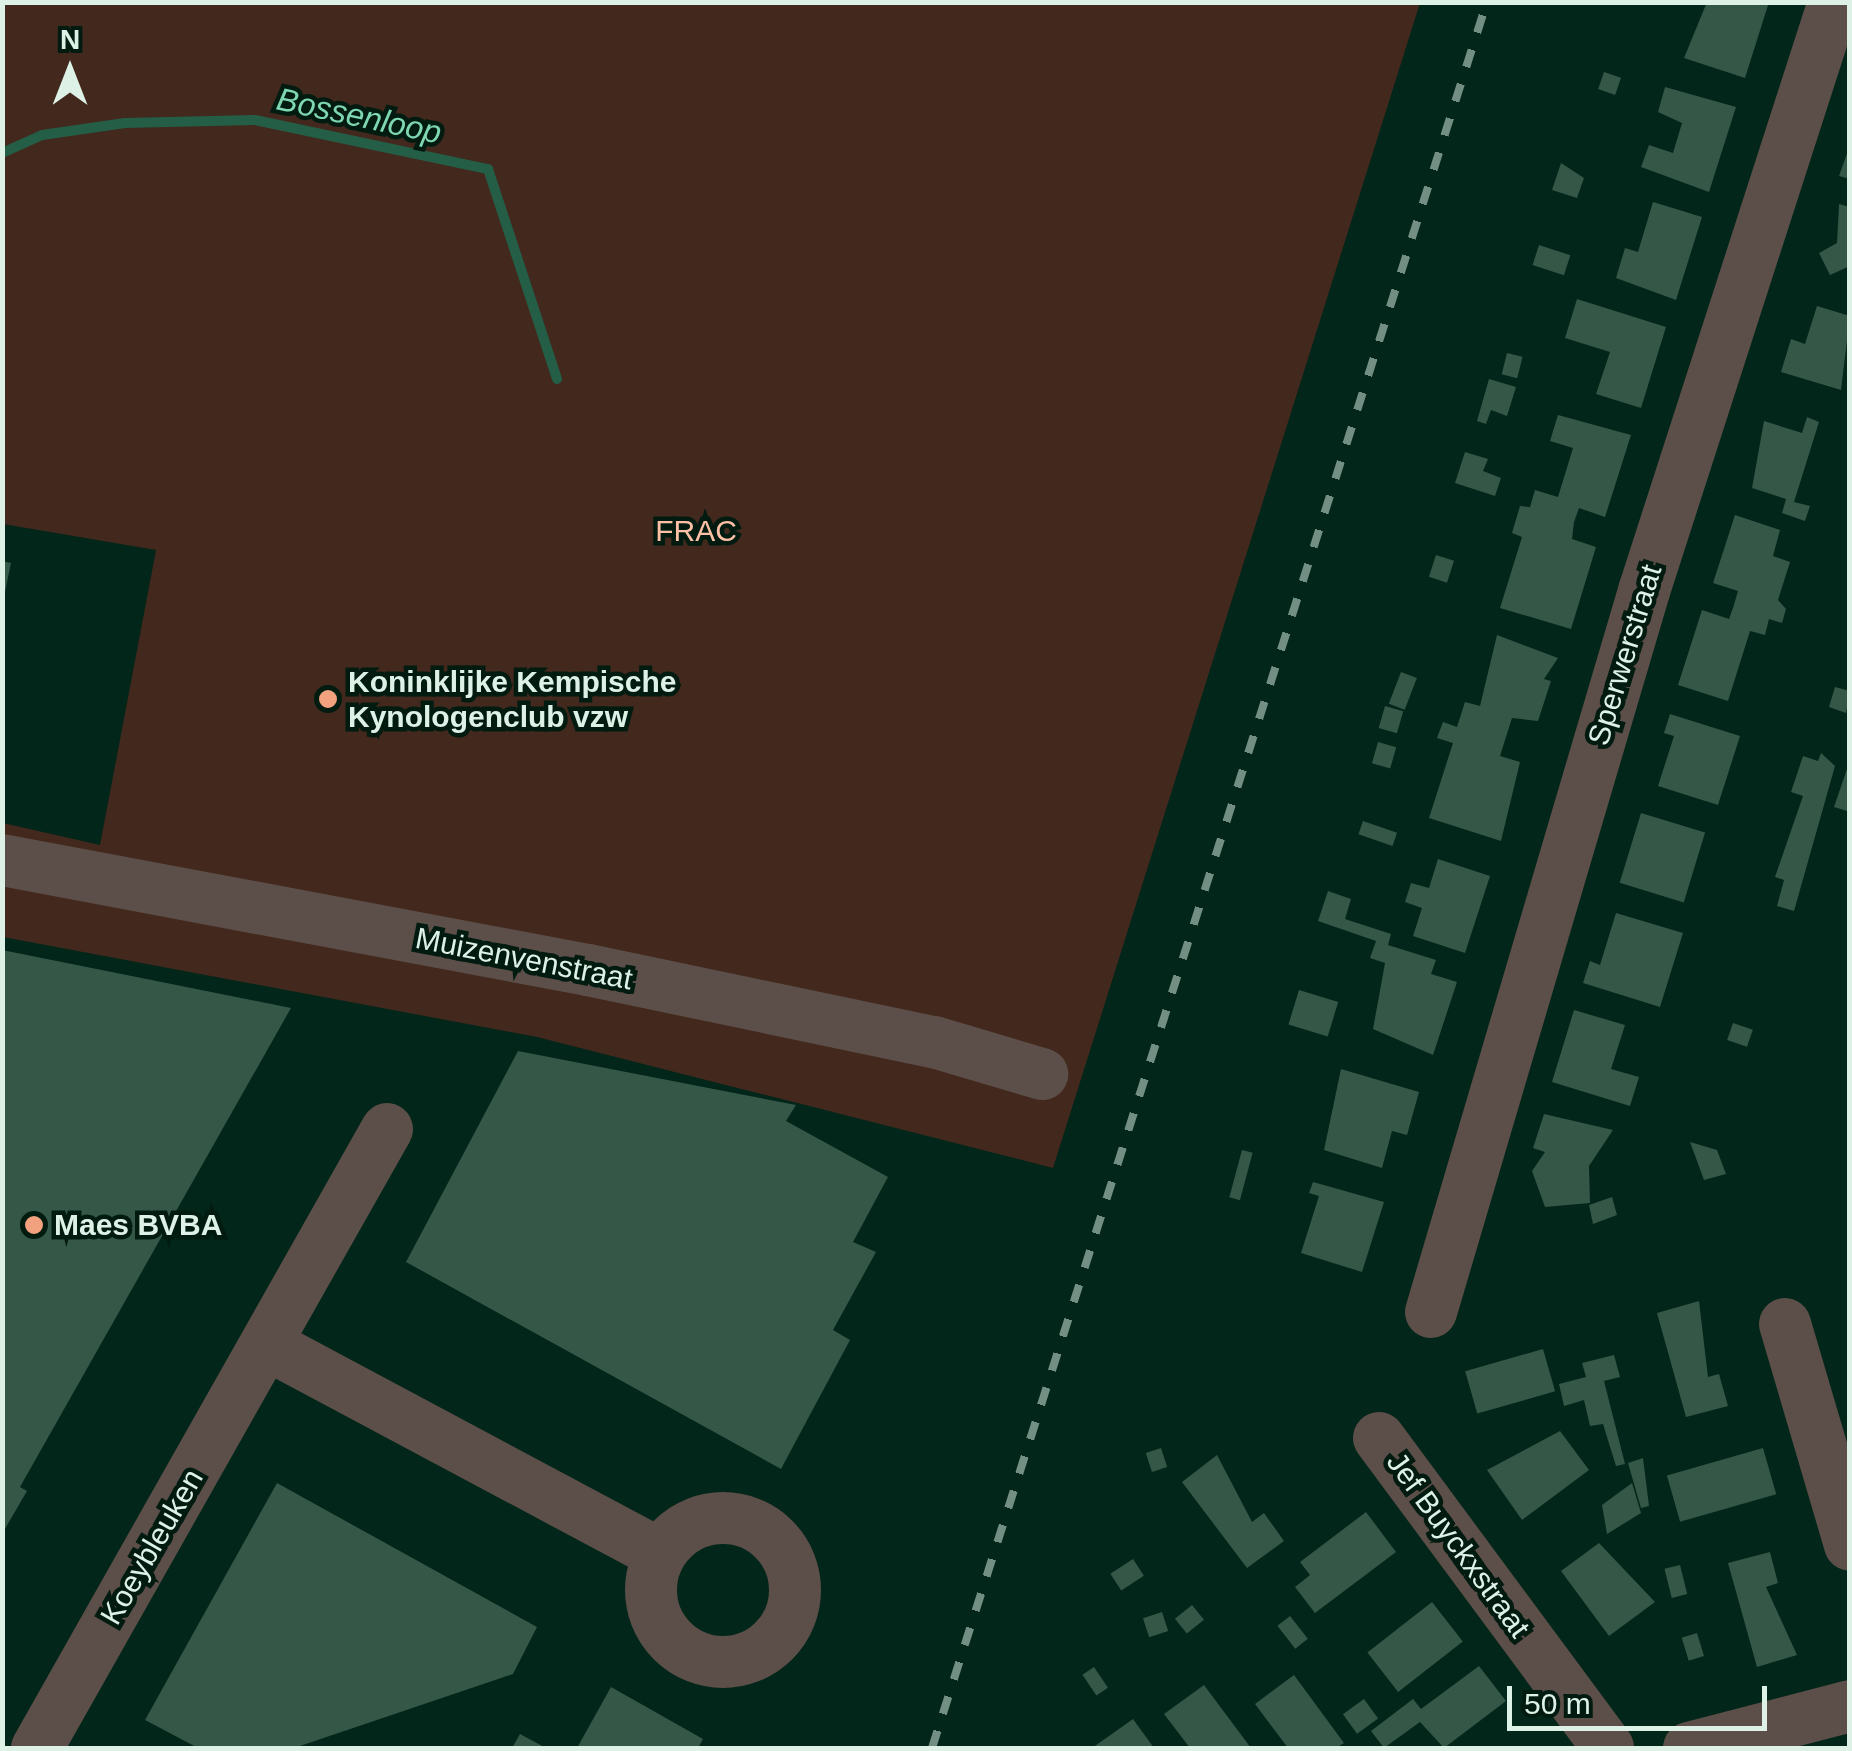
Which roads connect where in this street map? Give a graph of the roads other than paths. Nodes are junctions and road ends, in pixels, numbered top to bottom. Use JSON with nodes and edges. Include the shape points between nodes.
{"nodes":[{"id":1,"x":1834,"y":2,"type":"edge"},
{"id":2,"x":2,"y":860,"type":"edge"},
{"id":3,"x":1042,"y":1074,"type":"dead end"},
{"id":4,"x":387,"y":1129,"type":"dead end"},
{"id":5,"x":1430,"y":1312,"type":"dead end"},
{"id":6,"x":1785,"y":1324,"type":"dead end"},
{"id":7,"x":268,"y":1345,"type":"junction"},
{"id":8,"x":1379,"y":1438,"type":"dead end"},
{"id":9,"x":1850,"y":1545,"type":"edge"},
{"id":10,"x":658,"y":1554,"type":"dead end"},
{"id":11,"x":1850,"y":1706,"type":"edge"},
{"id":12,"x":36,"y":1748,"type":"edge"},
{"id":13,"x":1608,"y":1748,"type":"edge"},
{"id":14,"x":1689,"y":1748,"type":"edge"}],
"edges":[{"from":1,"to":5,"type":"street","name":"Sperwerstraat","via":[[1644,591]]},
{"from":2,"to":3,"type":"street","name":"Muizenvenstraat","via":[[588,970],[934,1042]]},
{"from":4,"to":7,"type":"street","name":"Koeybleuken"},
{"from":6,"to":9,"type":"street"},
{"from":7,"to":10,"type":"street"},
{"from":7,"to":12,"type":"street","name":"Koeybleuken"},
{"from":8,"to":13,"type":"street","name":"Jef Buyckxstraat"},
{"from":11,"to":14,"type":"street"}]}
